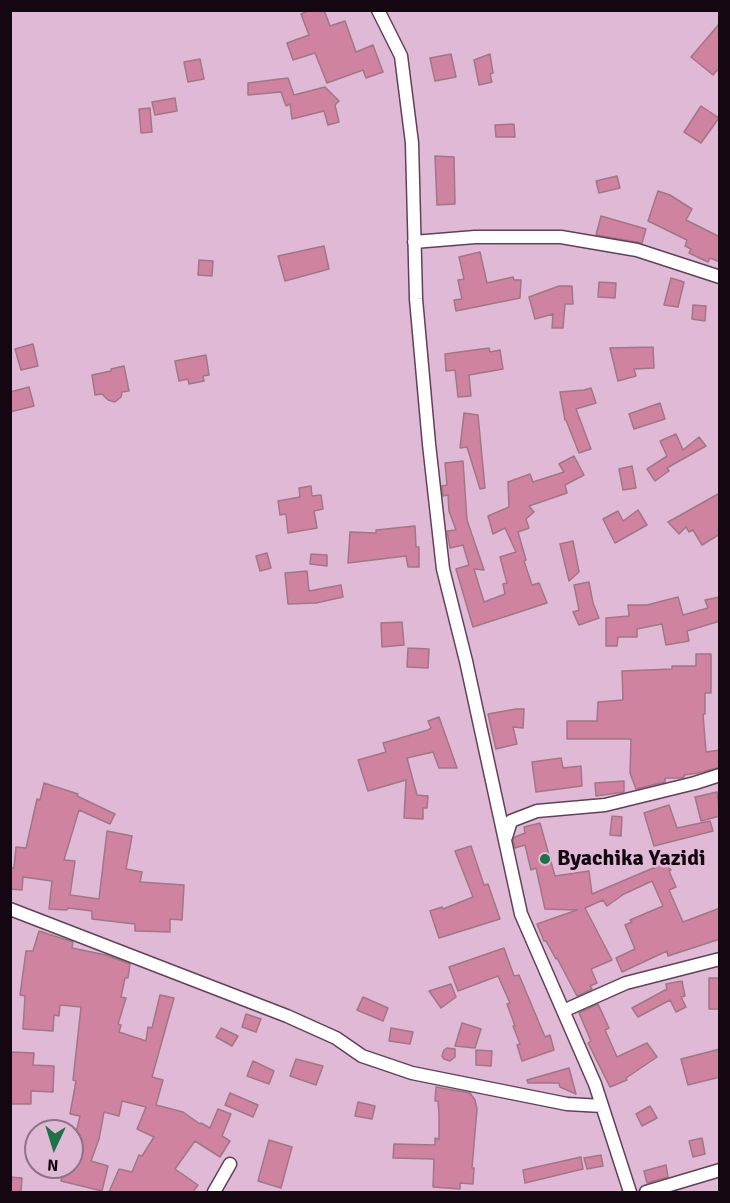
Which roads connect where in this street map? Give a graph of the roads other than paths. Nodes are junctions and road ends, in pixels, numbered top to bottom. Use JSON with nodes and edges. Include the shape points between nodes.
{"nodes":[{"id":1,"x":378,"y":10,"type":"edge"},
{"id":2,"x":414,"y":242,"type":"junction"},
{"id":3,"x":720,"y":277,"type":"edge"},
{"id":4,"x":720,"y":775,"type":"edge"},
{"id":5,"x":505,"y":841,"type":"junction"},
{"id":6,"x":10,"y":909,"type":"edge"},
{"id":7,"x":720,"y":959,"type":"edge"},
{"id":8,"x":563,"y":1011,"type":"junction"},
{"id":9,"x":602,"y":1106,"type":"junction"},
{"id":10,"x":230,"y":1164,"type":"dead end"},
{"id":11,"x":720,"y":1170,"type":"edge"},
{"id":12,"x":214,"y":1192,"type":"edge"},
{"id":13,"x":630,"y":1192,"type":"edge"},
{"id":14,"x":646,"y":1192,"type":"edge"}],
"edges":[{"from":1,"to":2,"type":"street","via":[[401,56],[412,143]]},
{"from":2,"to":3,"type":"street","via":[[561,237],[638,250]]},
{"from":2,"to":5,"type":"street","via":[[418,322],[443,569]]},
{"from":4,"to":5,"type":"street","via":[[605,805],[537,811],[511,821]]},
{"from":5,"to":8,"type":"street","via":[[521,914]]},
{"from":6,"to":9,"type":"street","via":[[287,1016],[336,1038],[362,1056],[412,1073],[567,1104]]},
{"from":7,"to":8,"type":"street","via":[[626,983]]},
{"from":8,"to":9,"type":"street"},
{"from":9,"to":13,"type":"street"},
{"from":10,"to":12,"type":"street"},
{"from":11,"to":14,"type":"street"}]}
